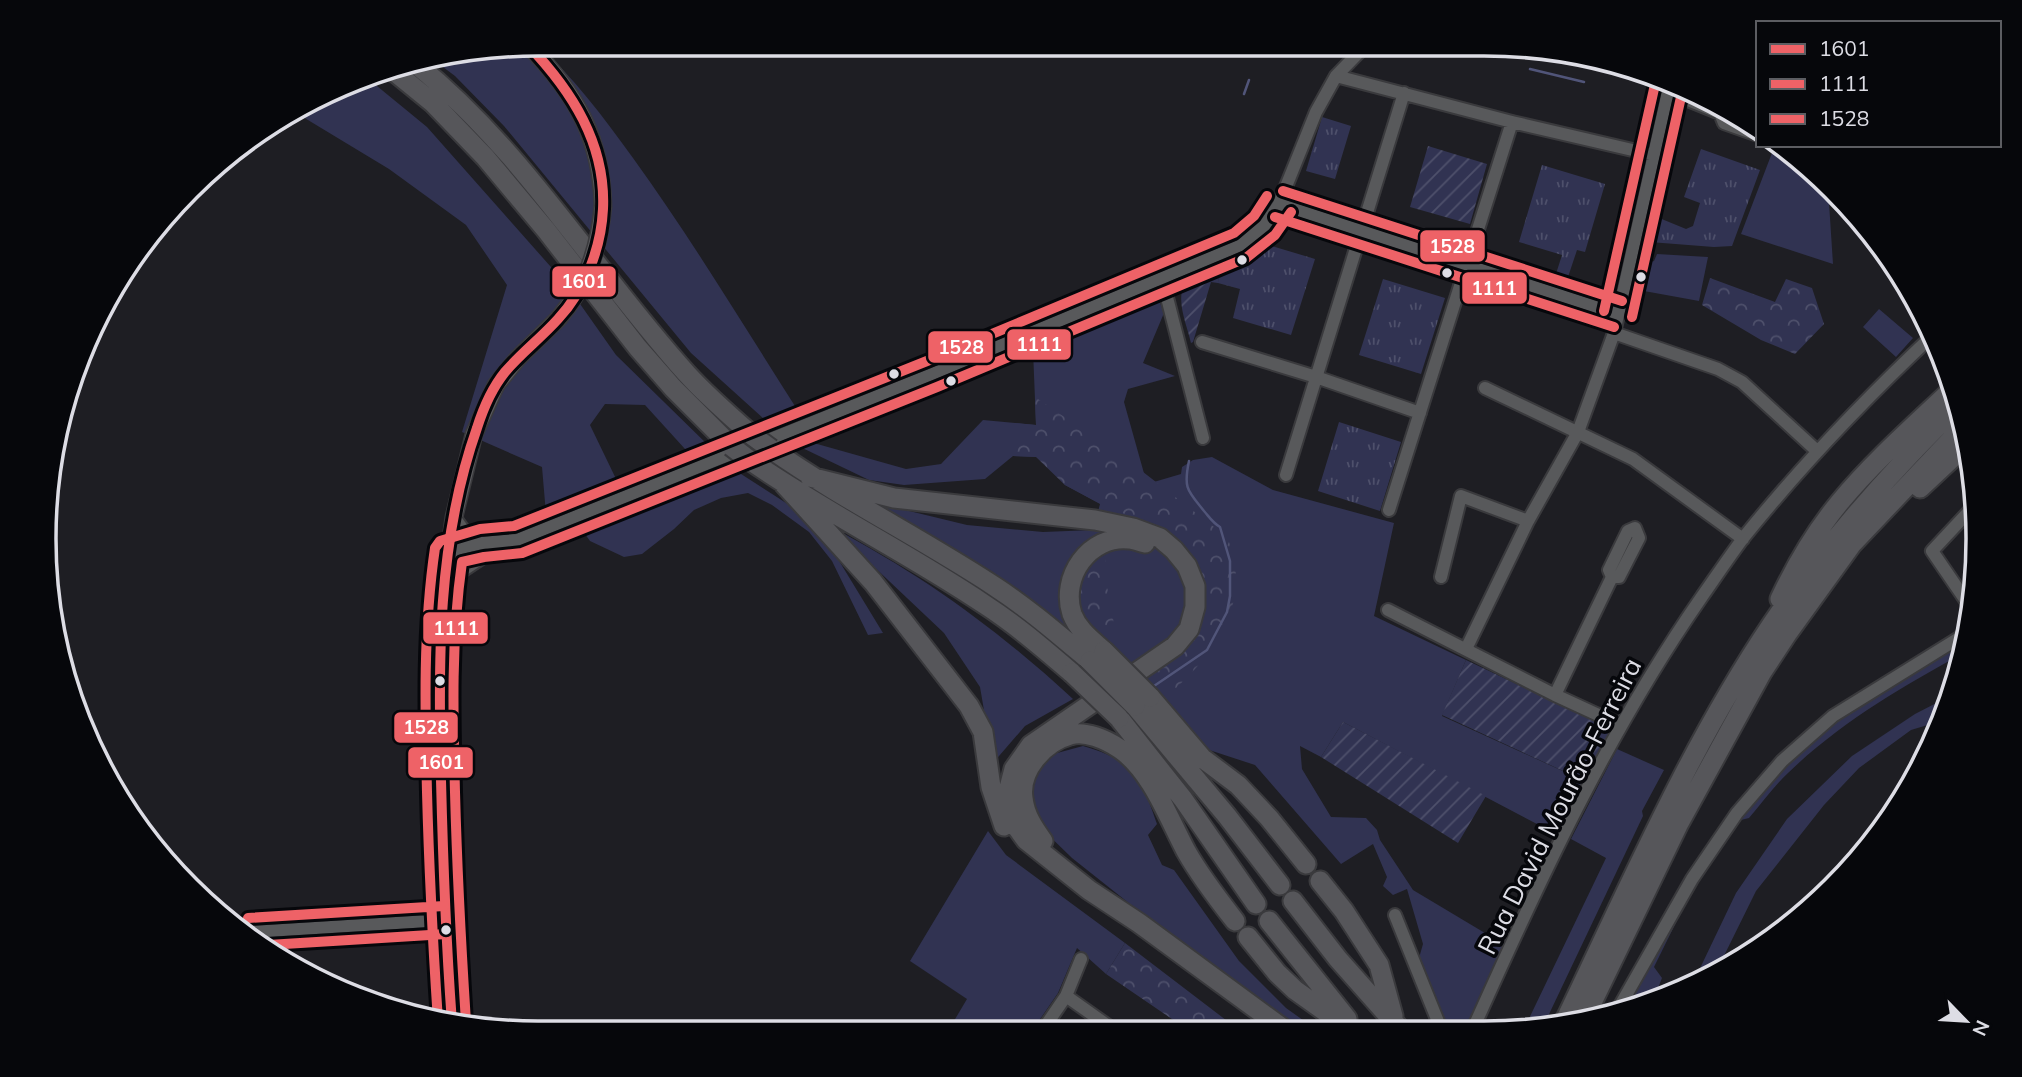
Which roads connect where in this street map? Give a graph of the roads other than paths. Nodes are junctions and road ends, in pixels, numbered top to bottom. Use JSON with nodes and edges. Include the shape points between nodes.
{"nodes":[{"id":1,"x":537,"y":56,"type":"edge"},
{"id":2,"x":1355,"y":56,"type":"edge"},
{"id":3,"x":423,"y":70,"type":"edge"},
{"id":4,"x":400,"y":76,"type":"edge"},
{"id":5,"x":1336,"y":76,"type":"junction"},
{"id":6,"x":1404,"y":93,"type":"junction"},
{"id":7,"x":1668,"y":93,"type":"edge"},
{"id":8,"x":1512,"y":122,"type":"junction"},
{"id":9,"x":1654,"y":155,"type":"junction"},
{"id":10,"x":1279,"y":204,"type":"junction"},
{"id":11,"x":1362,"y":230,"type":"junction"},
{"id":12,"x":1467,"y":264,"type":"junction"},
{"id":13,"x":1162,"y":278,"type":"junction"},
{"id":14,"x":1619,"y":314,"type":"junction"},
{"id":15,"x":1615,"y":333,"type":"junction"},
{"id":16,"x":1202,"y":342,"type":"dead end"},
{"id":17,"x":1924,"y":343,"type":"edge"},
{"id":18,"x":1316,"y":377,"type":"junction"},
{"id":19,"x":1485,"y":388,"type":"dead end"},
{"id":20,"x":1945,"y":397,"type":"edge"},
{"id":21,"x":1420,"y":412,"type":"junction"},
{"id":22,"x":1950,"y":414,"type":"edge"},
{"id":23,"x":1578,"y":432,"type":"junction"},
{"id":24,"x":1955,"y":436,"type":"edge"},
{"id":25,"x":1203,"y":438,"type":"dead end"},
{"id":26,"x":1817,"y":451,"type":"junction"},
{"id":27,"x":1958,"y":452,"type":"edge"},
{"id":28,"x":1286,"y":475,"type":"dead end"},
{"id":29,"x":810,"y":477,"type":"junction"},
{"id":30,"x":784,"y":484,"type":"junction"},
{"id":31,"x":1389,"y":510,"type":"dead end"},
{"id":32,"x":1965,"y":515,"type":"edge"},
{"id":33,"x":454,"y":517,"type":"junction"},
{"id":34,"x":1528,"y":521,"type":"junction"},
{"id":35,"x":1742,"y":539,"type":"junction"},
{"id":36,"x":517,"y":540,"type":"junction"},
{"id":37,"x":482,"y":543,"type":"junction"},
{"id":38,"x":1852,"y":544,"type":"junction"},
{"id":39,"x":449,"y":551,"type":"junction"},
{"id":40,"x":480,"y":559,"type":"junction"},
{"id":41,"x":1612,"y":576,"type":"dead end"},
{"id":42,"x":1441,"y":577,"type":"dead end"},
{"id":43,"x":1963,"y":595,"type":"edge"},
{"id":44,"x":442,"y":604,"type":"junction"},
{"id":45,"x":1388,"y":610,"type":"dead end"},
{"id":46,"x":1955,"y":641,"type":"edge"},
{"id":47,"x":1466,"y":649,"type":"junction"},
{"id":48,"x":1097,"y":656,"type":"junction"},
{"id":49,"x":1748,"y":664,"type":"junction"},
{"id":50,"x":1555,"y":695,"type":"junction"},
{"id":51,"x":1143,"y":702,"type":"junction"},
{"id":52,"x":1620,"y":725,"type":"junction"},
{"id":53,"x":997,"y":807,"type":"junction"},
{"id":54,"x":1306,"y":864,"type":"dead end"},
{"id":55,"x":1320,"y":881,"type":"dead end"},
{"id":56,"x":1280,"y":885,"type":"dead end"},
{"id":57,"x":1293,"y":901,"type":"dead end"},
{"id":58,"x":1256,"y":904,"type":"dead end"},
{"id":59,"x":1395,"y":915,"type":"dead end"},
{"id":60,"x":445,"y":920,"type":"junction"},
{"id":61,"x":1235,"y":921,"type":"dead end"},
{"id":62,"x":1269,"y":921,"type":"dead end"},
{"id":63,"x":1139,"y":923,"type":"junction"},
{"id":64,"x":259,"y":931,"type":"edge"},
{"id":65,"x":1248,"y":937,"type":"dead end"},
{"id":66,"x":1081,"y":959,"type":"dead end"},
{"id":67,"x":1066,"y":996,"type":"junction"},
{"id":68,"x":1623,"y":1000,"type":"edge"},
{"id":69,"x":1589,"y":1010,"type":"edge"},
{"id":70,"x":451,"y":1013,"type":"edge"},
{"id":71,"x":1569,"y":1013,"type":"edge"},
{"id":72,"x":1049,"y":1021,"type":"edge"},
{"id":73,"x":1101,"y":1021,"type":"edge"},
{"id":74,"x":1269,"y":1021,"type":"edge"},
{"id":75,"x":1270,"y":1021,"type":"edge"},
{"id":76,"x":1340,"y":1021,"type":"edge"},
{"id":77,"x":1346,"y":1021,"type":"edge"},
{"id":78,"x":1393,"y":1021,"type":"edge"},
{"id":79,"x":1396,"y":1021,"type":"edge"},
{"id":80,"x":1438,"y":1021,"type":"edge"},
{"id":81,"x":1476,"y":1021,"type":"edge"}],
"edges":[{"from":1,"to":33,"type":"main road","bridge":true,"via":[[583,116],[598,159],[603,206],[600,232],[583,284],[559,318],[506,371],[491,395],[471,444]]},
{"from":2,"to":5,"type":"street"},
{"from":3,"to":29,"type":"highway","bridge":true,"via":[[499,141],[688,375],[753,436]]},
{"from":4,"to":30,"type":"highway","bridge":true,"via":[[485,157],[673,388],[731,446]]},
{"from":5,"to":6,"type":"street"},
{"from":5,"to":10,"type":"street","via":[[1316,112]]},
{"from":6,"to":8,"type":"street"},
{"from":6,"to":11,"type":"street"},
{"from":7,"to":9,"type":"street"},
{"from":8,"to":9,"type":"street"},
{"from":8,"to":12,"type":"street"},
{"from":9,"to":14,"type":"street"},
{"from":10,"to":11,"type":"street"},
{"from":10,"to":13,"type":"street","via":[[1265,225],[1241,245]]},
{"from":11,"to":12,"type":"street"},
{"from":11,"to":18,"type":"street"},
{"from":12,"to":14,"type":"street"},
{"from":12,"to":21,"type":"street"},
{"from":13,"to":25,"type":"street"},
{"from":13,"to":36,"type":"street"},
{"from":14,"to":15,"type":"street"},
{"from":15,"to":23,"type":"street"},
{"from":15,"to":26,"type":"street","via":[[1742,382]]},
{"from":16,"to":18,"type":"street"},
{"from":17,"to":26,"type":"street","name":"Rua David Mourão-Ferreira"},
{"from":18,"to":21,"type":"street"},
{"from":18,"to":28,"type":"street"},
{"from":19,"to":23,"type":"street"},
{"from":20,"to":49,"type":"highway","via":[[1839,503],[1794,569]]},
{"from":21,"to":31,"type":"street"},
{"from":22,"to":49,"type":"highway","via":[[1839,533]]},
{"from":23,"to":34,"type":"street"},
{"from":23,"to":35,"type":"street","via":[[1633,459]]},
{"from":24,"to":38,"type":"highway"},
{"from":26,"to":35,"type":"street","name":"Rua David Mourão-Ferreira"},
{"from":27,"to":38,"type":"highway"},
{"from":29,"to":48,"type":"highway","via":[[910,533]]},
{"from":29,"to":63,"type":"highway","via":[[894,498],[1058,515],[1133,528],[1160,538],[1187,566],[1195,586],[1189,629],[1175,646],[1031,745],[1014,769],[1008,792],[1013,822],[1026,840]]},
{"from":30,"to":53,"type":"highway","via":[[873,582],[969,706],[983,732]]},
{"from":30,"to":58,"type":"highway","bridge":true,"via":[[985,604],[1072,673],[1119,719],[1184,800]]},
{"from":32,"to":43,"type":"street","via":[[1932,551]]},
{"from":33,"to":37,"type":"street","via":[[467,535]]},
{"from":33,"to":39,"type":"main road"},
{"from":34,"to":42,"type":"street","via":[[1461,496]]},
{"from":34,"to":47,"type":"street"},
{"from":35,"to":52,"type":"street","name":"Rua David Mourão-Ferreira"},
{"from":36,"to":37,"type":"street"},
{"from":36,"to":40,"type":"street"},
{"from":37,"to":39,"type":"street"},
{"from":38,"to":69,"type":"highway","via":[[1739,710]]},
{"from":39,"to":40,"type":"street","via":[[464,559]]},
{"from":39,"to":44,"type":"main road"},
{"from":40,"to":44,"type":"street","via":[[456,578]]},
{"from":41,"to":50,"type":"street"},
{"from":44,"to":60,"type":"main road","via":[[438,683]]},
{"from":45,"to":47,"type":"street"},
{"from":46,"to":68,"type":"street","via":[[1833,716],[1782,761],[1737,813],[1692,879]]},
{"from":47,"to":50,"type":"street"},
{"from":48,"to":51,"type":"highway","bridge":true},
{"from":48,"to":53,"type":"highway","via":[[1072,613],[1070,591],[1076,567],[1091,550],[1110,540],[1147,544],[1166,555],[1185,588],[1180,625],[1143,659],[1026,738],[1004,766]]},
{"from":49,"to":71,"type":"highway","via":[[1682,778]]},
{"from":50,"to":52,"type":"street"},
{"from":51,"to":54,"type":"highway","via":[[1238,785]]},
{"from":51,"to":56,"type":"highway"},
{"from":52,"to":81,"type":"street","name":"Rua David Mourão-Ferreira"},
{"from":53,"to":74,"type":"highway","via":[[1011,841],[1034,863]]},
{"from":55,"to":79,"type":"highway","via":[[1380,965]]},
{"from":57,"to":78,"type":"highway"},
{"from":59,"to":80,"type":"street"},
{"from":60,"to":64,"type":"street"},
{"from":60,"to":70,"type":"main road"},
{"from":61,"to":63,"type":"highway","via":[[1207,886],[1140,768],[1121,749],[1096,737],[1071,734],[1045,747],[1027,771],[1022,796],[1029,822],[1046,844]]},
{"from":62,"to":77,"type":"highway"},
{"from":63,"to":75,"type":"highway"},
{"from":65,"to":76,"type":"highway","via":[[1295,990]]},
{"from":66,"to":67,"type":"street"},
{"from":67,"to":72,"type":"street"},
{"from":67,"to":73,"type":"street"}]}
